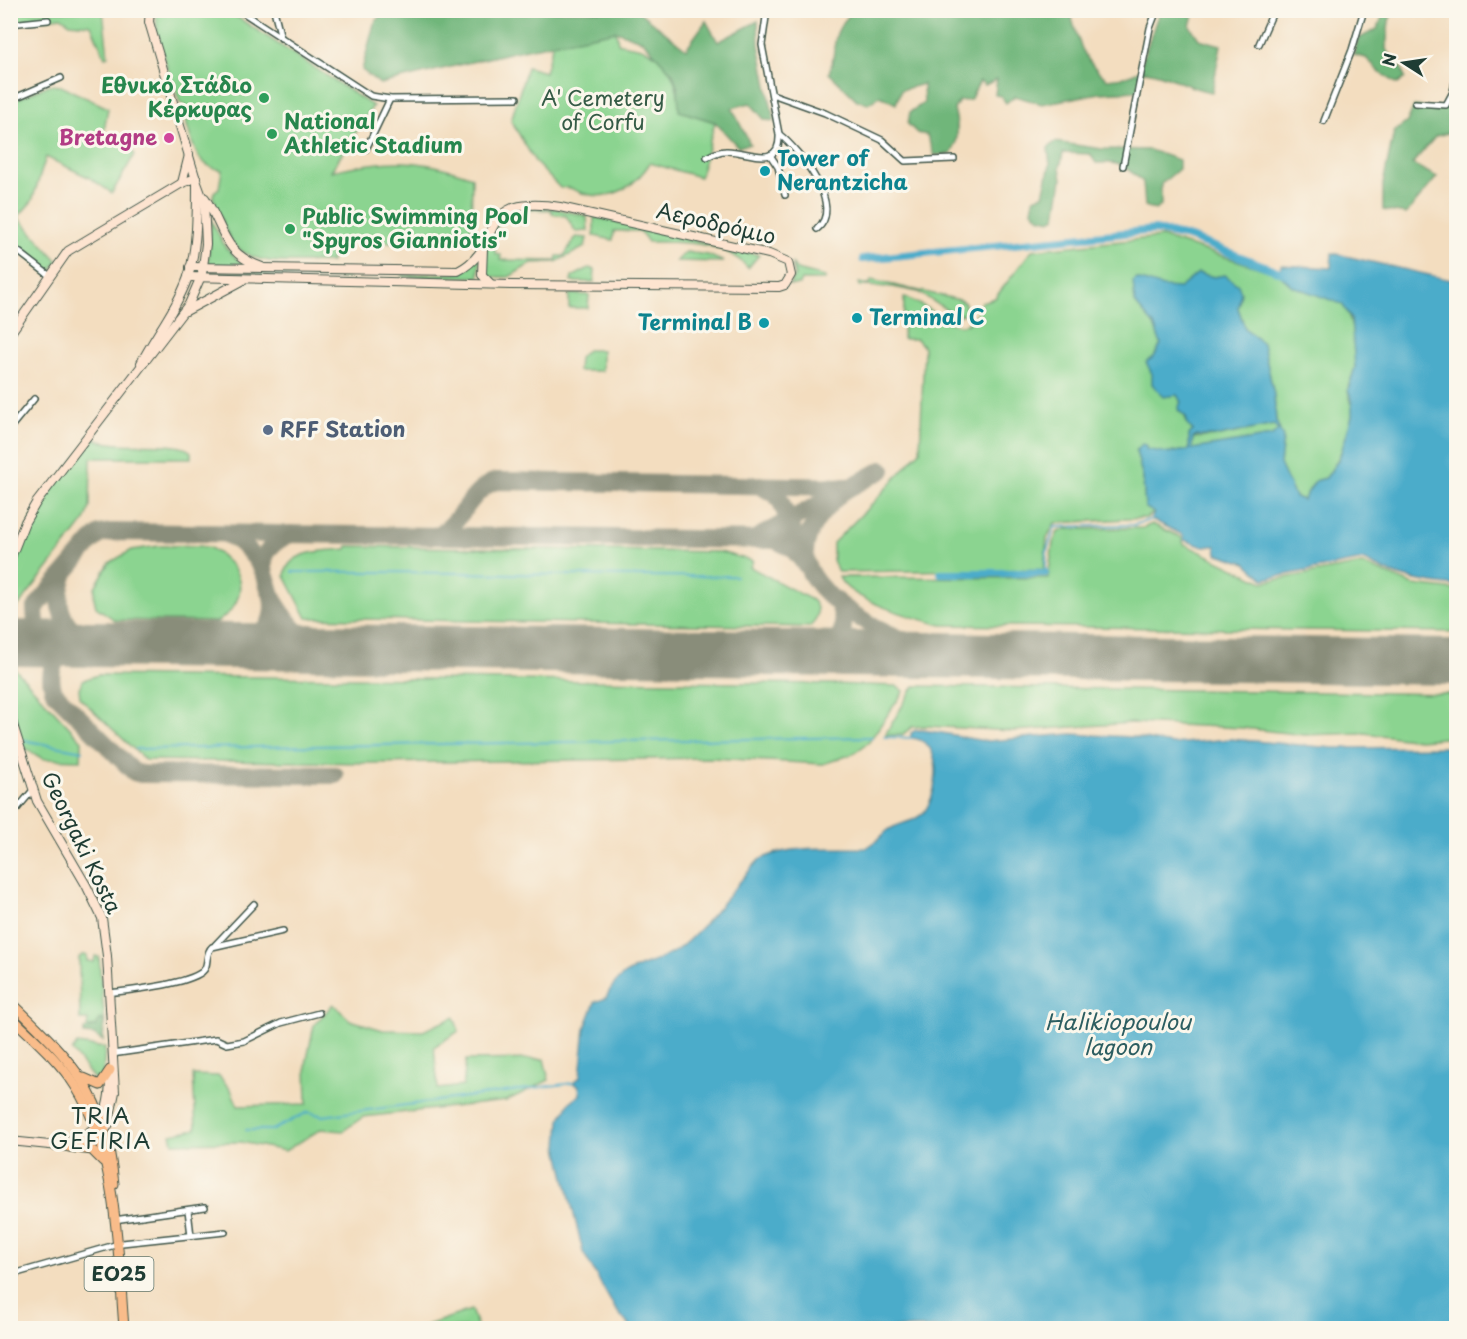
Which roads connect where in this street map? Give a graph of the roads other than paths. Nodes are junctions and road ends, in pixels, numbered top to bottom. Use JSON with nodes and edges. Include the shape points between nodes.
{"nodes":[{"id":1,"x":239,"y":10,"type":"edge"},
{"id":2,"x":274,"y":10,"type":"edge"},
{"id":3,"x":767,"y":10,"type":"edge"},
{"id":4,"x":1157,"y":10,"type":"edge"},
{"id":5,"x":1274,"y":10,"type":"edge"},
{"id":6,"x":1364,"y":10,"type":"edge"},
{"id":7,"x":148,"y":12,"type":"edge"},
{"id":8,"x":48,"y":20,"type":"dead end"},
{"id":9,"x":10,"y":24,"type":"edge"},
{"id":10,"x":282,"y":38,"type":"junction"},
{"id":11,"x":1259,"y":44,"type":"dead end"},
{"id":12,"x":1456,"y":76,"type":"edge"},
{"id":13,"x":62,"y":78,"type":"dead end"},
{"id":14,"x":772,"y":94,"type":"junction"},
{"id":15,"x":517,"y":98,"type":"dead end"},
{"id":16,"x":390,"y":99,"type":"junction"},
{"id":17,"x":10,"y":100,"type":"edge"},
{"id":18,"x":1415,"y":103,"type":"dead end"},
{"id":19,"x":1324,"y":121,"type":"dead end"},
{"id":20,"x":779,"y":134,"type":"junction"},
{"id":21,"x":366,"y":149,"type":"dead end"},
{"id":22,"x":189,"y":152,"type":"junction"},
{"id":23,"x":770,"y":155,"type":"junction"},
{"id":24,"x":707,"y":158,"type":"dead end"},
{"id":25,"x":954,"y":159,"type":"dead end"},
{"id":26,"x":1123,"y":166,"type":"dead end"},
{"id":27,"x":196,"y":180,"type":"junction"},
{"id":28,"x":182,"y":183,"type":"junction"},
{"id":29,"x":203,"y":195,"type":"junction"},
{"id":30,"x":785,"y":195,"type":"dead end"},
{"id":31,"x":817,"y":229,"type":"dead end"},
{"id":32,"x":484,"y":243,"type":"junction"},
{"id":33,"x":10,"y":245,"type":"edge"},
{"id":34,"x":190,"y":267,"type":"junction"},
{"id":35,"x":203,"y":268,"type":"junction"},
{"id":36,"x":269,"y":269,"type":"junction"},
{"id":37,"x":373,"y":272,"type":"junction"},
{"id":38,"x":50,"y":276,"type":"junction"},
{"id":39,"x":188,"y":277,"type":"junction"},
{"id":40,"x":201,"y":278,"type":"junction"},
{"id":41,"x":252,"y":279,"type":"junction"},
{"id":42,"x":371,"y":281,"type":"junction"},
{"id":43,"x":491,"y":284,"type":"junction"},
{"id":44,"x":185,"y":311,"type":"junction"},
{"id":45,"x":12,"y":329,"type":"edge"},
{"id":46,"x":133,"y":378,"type":"junction"},
{"id":47,"x":34,"y":399,"type":"dead end"},
{"id":48,"x":10,"y":428,"type":"edge"},
{"id":49,"x":10,"y":560,"type":"edge"},
{"id":50,"x":10,"y":715,"type":"edge"},
{"id":51,"x":33,"y":790,"type":"junction"},
{"id":52,"x":10,"y":817,"type":"edge"},
{"id":53,"x":254,"y":904,"type":"dead end"},
{"id":54,"x":282,"y":931,"type":"dead end"},
{"id":55,"x":214,"y":946,"type":"junction"},
{"id":56,"x":109,"y":993,"type":"junction"},
{"id":57,"x":10,"y":1000,"type":"edge"},
{"id":58,"x":319,"y":1013,"type":"dead end"},
{"id":59,"x":10,"y":1016,"type":"edge"},
{"id":60,"x":112,"y":1057,"type":"junction"},
{"id":61,"x":110,"y":1070,"type":"junction"},
{"id":62,"x":79,"y":1072,"type":"junction"},
{"id":63,"x":97,"y":1127,"type":"junction"},
{"id":64,"x":10,"y":1141,"type":"edge"},
{"id":65,"x":55,"y":1144,"type":"junction"},
{"id":66,"x":69,"y":1147,"type":"junction"},
{"id":67,"x":106,"y":1166,"type":"junction"},
{"id":68,"x":205,"y":1207,"type":"dead end"},
{"id":69,"x":188,"y":1210,"type":"junction"},
{"id":70,"x":114,"y":1220,"type":"junction"},
{"id":71,"x":225,"y":1232,"type":"dead end"},
{"id":72,"x":191,"y":1236,"type":"junction"},
{"id":73,"x":117,"y":1244,"type":"junction"},
{"id":74,"x":10,"y":1275,"type":"edge"},
{"id":75,"x":124,"y":1329,"type":"edge"}],
"edges":[{"from":1,"to":10,"type":"street"},
{"from":2,"to":10,"type":"street"},
{"from":3,"to":14,"type":"street","via":[[762,45]]},
{"from":4,"to":26,"type":"street","via":[[1150,28]]},
{"from":5,"to":11,"type":"street"},
{"from":6,"to":19,"type":"street"},
{"from":7,"to":22,"type":"main road"},
{"from":8,"to":9,"type":"street"},
{"from":10,"to":16,"type":"street","via":[[366,94]]},
{"from":12,"to":18,"type":"street","via":[[1446,105]]},
{"from":13,"to":17,"type":"street"},
{"from":14,"to":20,"type":"street"},
{"from":14,"to":25,"type":"street","via":[[882,140],[905,161]]},
{"from":15,"to":16,"type":"street"},
{"from":16,"to":21,"type":"street"},
{"from":20,"to":23,"type":"street","via":[[778,146]]},
{"from":20,"to":31,"type":"street","via":[[816,179],[825,201],[825,221]]},
{"from":22,"to":27,"type":"main road"},
{"from":22,"to":28,"type":"main road"},
{"from":23,"to":24,"type":"street","via":[[729,150]]},
{"from":23,"to":30,"type":"street","via":[[778,167]]},
{"from":27,"to":28,"type":"main road"},
{"from":27,"to":29,"type":"main road"},
{"from":27,"to":34,"type":"main road","via":[[196,227]]},
{"from":28,"to":38,"type":"main road","via":[[72,247]]},
{"from":29,"to":35,"type":"main road","via":[[207,228]]},
{"from":29,"to":36,"type":"main road","via":[[231,248],[246,260]]},
{"from":32,"to":37,"type":"main road","name":"Αεροδρόμιο","via":[[472,261],[458,272]]},
{"from":32,"to":43,"type":"main road","via":[[482,275]]},
{"from":32,"to":43,"type":"main road","name":"Αεροδρόμιο","via":[[503,213],[522,205],[545,204],[770,254],[784,260],[791,270],[788,283],[779,287]]},
{"from":33,"to":38,"type":"street"},
{"from":34,"to":35,"type":"main road","name":"Αεροδρόμιο"},
{"from":34,"to":39,"type":"main road"},
{"from":35,"to":36,"type":"main road","name":"Αεροδρόμιο"},
{"from":35,"to":40,"type":"main road"},
{"from":36,"to":37,"type":"main road","name":"Αεροδρόμιο"},
{"from":37,"to":42,"type":"main road"},
{"from":38,"to":45,"type":"main road"},
{"from":39,"to":40,"type":"main road","name":"Αεροδρόμιο"},
{"from":39,"to":46,"type":"main road"},
{"from":40,"to":41,"type":"main road","name":"Αεροδρόμιο"},
{"from":40,"to":44,"type":"main road"},
{"from":41,"to":42,"type":"main road","name":"Αεροδρόμιο"},
{"from":41,"to":44,"type":"main road","via":[[222,290]]},
{"from":42,"to":43,"type":"main road","name":"Αεροδρόμιο"},
{"from":44,"to":46,"type":"main road"},
{"from":46,"to":49,"type":"main road","via":[[36,503]]},
{"from":47,"to":48,"type":"street"},
{"from":50,"to":51,"type":"main road","name":"Georgaki Kosta"},
{"from":51,"to":52,"type":"street"},
{"from":51,"to":56,"type":"main road","name":"Georgaki Kosta","via":[[97,906],[105,936]]},
{"from":53,"to":55,"type":"street"},
{"from":54,"to":55,"type":"street"},
{"from":55,"to":56,"type":"street","via":[[207,952],[206,967],[201,973],[152,987]]},
{"from":56,"to":60,"type":"main road","name":"Georgaki Kosta"},
{"from":57,"to":62,"type":"main road","number":"ΕΟ25"},
{"from":58,"to":60,"type":"street","via":[[229,1044],[216,1039]]},
{"from":59,"to":63,"type":"main road","number":"ΕΟ25","via":[[62,1068]]},
{"from":60,"to":61,"type":"main road","name":"Georgaki Kosta"},
{"from":60,"to":63,"type":"main road","name":"Georgaki Kosta","via":[[115,1099]]},
{"from":61,"to":62,"type":"main road","via":[[105,1082],[99,1085]]},
{"from":61,"to":63,"type":"main road","name":"Georgaki Kosta","via":[[108,1104]]},
{"from":62,"to":63,"type":"main road","number":"ΕΟ25","via":[[94,1097]]},
{"from":63,"to":65,"type":"main road"},
{"from":63,"to":66,"type":"main road"},
{"from":63,"to":67,"type":"main road","number":"ΕΟ25"},
{"from":63,"to":70,"type":"main road","number":"ΕΟ25","via":[[114,1183]]},
{"from":64,"to":65,"type":"main road"},
{"from":65,"to":66,"type":"main road"},
{"from":66,"to":67,"type":"main road","via":[[92,1150]]},
{"from":67,"to":70,"type":"main road","number":"ΕΟ25"},
{"from":68,"to":69,"type":"street"},
{"from":69,"to":70,"type":"street"},
{"from":69,"to":72,"type":"street"},
{"from":70,"to":73,"type":"main road","number":"ΕΟ25"},
{"from":71,"to":72,"type":"street"},
{"from":72,"to":73,"type":"street"},
{"from":73,"to":74,"type":"street"},
{"from":73,"to":75,"type":"main road","number":"ΕΟ25"}]}
